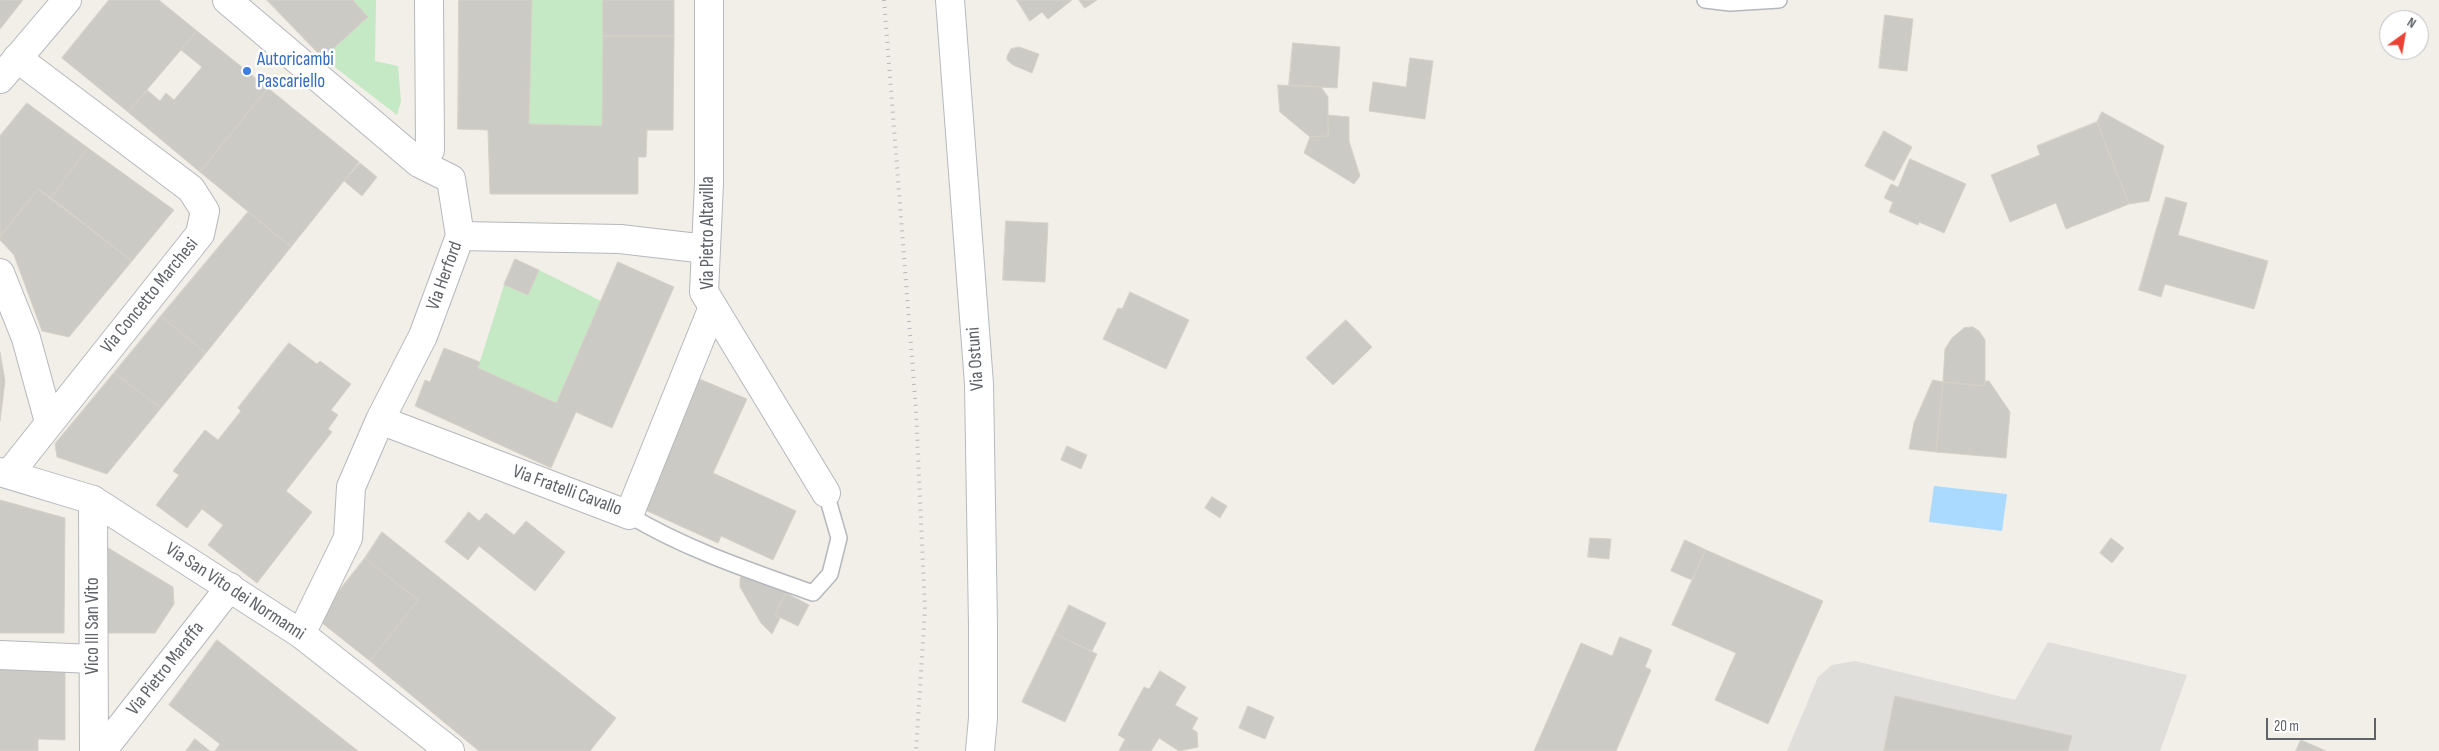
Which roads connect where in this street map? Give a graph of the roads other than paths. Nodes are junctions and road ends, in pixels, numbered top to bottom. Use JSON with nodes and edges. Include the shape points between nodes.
{"nodes":[{"id":1,"x":67,"y":0,"type":"edge"},
{"id":2,"x":227,"y":0,"type":"edge"},
{"id":3,"x":429,"y":0,"type":"edge"},
{"id":4,"x":709,"y":0,"type":"edge"},
{"id":5,"x":950,"y":0,"type":"edge"},
{"id":6,"x":1705,"y":0,"type":"edge"},
{"id":7,"x":1779,"y":0,"type":"edge"},
{"id":8,"x":17,"y":58,"type":"junction"},
{"id":9,"x":0,"y":79,"type":"edge"},
{"id":10,"x":419,"y":163,"type":"junction"},
{"id":11,"x":460,"y":236,"type":"junction"},
{"id":12,"x":706,"y":249,"type":"junction"},
{"id":13,"x":0,"y":273,"type":"edge"},
{"id":14,"x":713,"y":307,"type":"junction"},
{"id":15,"x":380,"y":420,"type":"junction"},
{"id":16,"x":49,"y":422,"type":"junction"},
{"id":17,"x":5,"y":473,"type":"edge"},
{"id":18,"x":826,"y":493,"type":"joint"},
{"id":19,"x":93,"y":500,"type":"junction"},
{"id":20,"x":629,"y":516,"type":"junction"},
{"id":21,"x":230,"y":587,"type":"junction"},
{"id":22,"x":301,"y":634,"type":"junction"},
{"id":23,"x":0,"y":655,"type":"edge"},
{"id":24,"x":93,"y":659,"type":"junction"},
{"id":25,"x":984,"y":718,"type":"junction"},
{"id":26,"x":94,"y":751,"type":"edge"},
{"id":27,"x":102,"y":751,"type":"edge"},
{"id":28,"x":450,"y":751,"type":"edge"},
{"id":29,"x":980,"y":751,"type":"edge"},
{"id":30,"x":991,"y":751,"type":"edge"}],
"edges":[{"from":1,"to":8,"type":"street"},
{"from":2,"to":10,"type":"street","name":"Via Herford"},
{"from":3,"to":10,"type":"street","via":[[430,150]]},
{"from":4,"to":12,"type":"street","name":"Via Pietro Altavilla"},
{"from":5,"to":25,"type":"street","name":"Via Ostuni","via":[[979,384]]},
{"from":6,"to":7,"type":"lane","via":[[1730,3]]},
{"from":8,"to":9,"type":"street"},
{"from":8,"to":16,"type":"street","name":"Via Concetto Marchesi","via":[[191,188],[205,211],[200,234]]},
{"from":10,"to":11,"type":"street","name":"Via Herford","via":[[451,179]]},
{"from":11,"to":12,"type":"street","via":[[620,239]]},
{"from":11,"to":15,"type":"street","name":"Via Herford","via":[[422,336]]},
{"from":12,"to":14,"type":"street","name":"Via Pietro Altavilla","via":[[704,292]]},
{"from":13,"to":16,"type":"street","via":[[26,338]]},
{"from":14,"to":18,"type":"street","name":"Via Pietro Altavilla"},
{"from":14,"to":20,"type":"street","name":"Via Fratelli Cavallo"},
{"from":15,"to":20,"type":"street","name":"Via Fratelli Cavallo"},
{"from":15,"to":22,"type":"street","name":"Via Herford","via":[[351,487],[348,538]]},
{"from":16,"to":17,"type":"street","name":"Via Concetto Marchesi"},
{"from":17,"to":19,"type":"street","name":"Via San Vito dei Normanni"},
{"from":18,"to":20,"type":"lane","via":[[839,538],[830,574],[813,593],[760,575]]},
{"from":19,"to":21,"type":"street","name":"Via San Vito dei Normanni"},
{"from":19,"to":24,"type":"street","name":"Vico III San Vito"},
{"from":21,"to":22,"type":"street","name":"Via San Vito dei Normanni"},
{"from":21,"to":27,"type":"street","name":"Via Pietro Maraffa"},
{"from":22,"to":28,"type":"street","name":"Via San Vito dei Normanni"},
{"from":23,"to":24,"type":"street"},
{"from":24,"to":26,"type":"street","name":"Vico III San Vito"},
{"from":25,"to":29,"type":"street"},
{"from":25,"to":30,"type":"street"}]}
